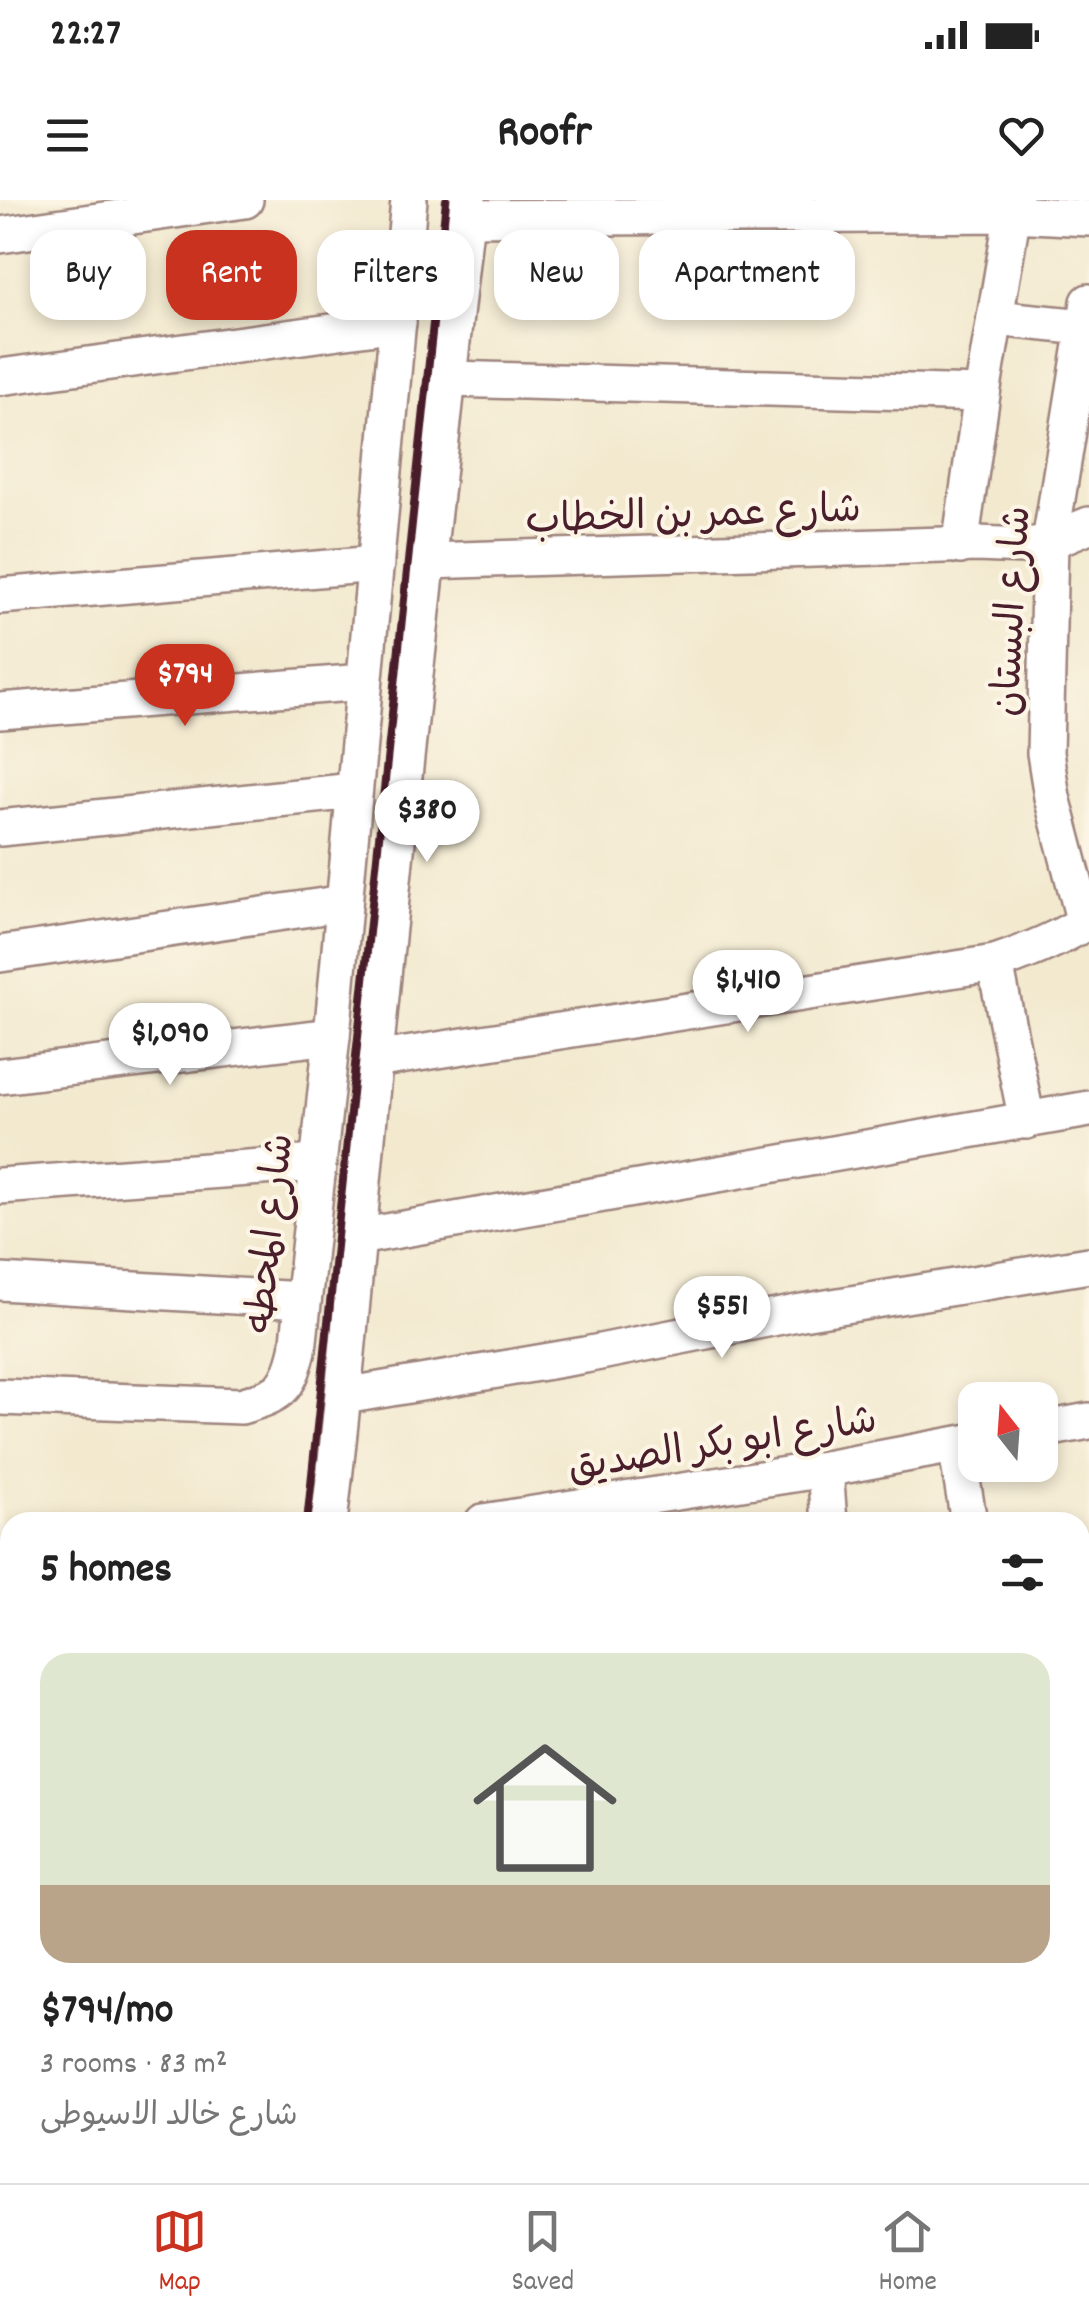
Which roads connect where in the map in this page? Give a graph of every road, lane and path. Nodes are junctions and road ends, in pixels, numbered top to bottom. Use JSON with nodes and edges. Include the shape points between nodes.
{"nodes":[{"id":1,"x":245,"y":200,"type":"edge"},
{"id":2,"x":409,"y":200,"type":"edge"},
{"id":3,"x":1014,"y":207,"type":"edge"},
{"id":4,"x":467,"y":209,"type":"edge"},
{"id":5,"x":1089,"y":218,"type":"edge"},
{"id":6,"x":0,"y":235,"type":"edge"},
{"id":7,"x":1087,"y":313,"type":"edge"},
{"id":8,"x":995,"y":318,"type":"junction"},
{"id":9,"x":398,"y":323,"type":"junction"},
{"id":10,"x":0,"y":376,"type":"edge"},
{"id":11,"x":448,"y":379,"type":"junction"},
{"id":12,"x":982,"y":394,"type":"junction"},
{"id":13,"x":1078,"y":430,"type":"edge"},
{"id":14,"x":1089,"y":525,"type":"edge"},
{"id":15,"x":1050,"y":542,"type":"junction"},
{"id":16,"x":960,"y":546,"type":"junction"},
{"id":17,"x":428,"y":562,"type":"junction"},
{"id":18,"x":376,"y":564,"type":"junction"},
{"id":19,"x":0,"y":596,"type":"edge"},
{"id":20,"x":364,"y":682,"type":"junction"},
{"id":21,"x":0,"y":711,"type":"edge"},
{"id":22,"x":354,"y":791,"type":"junction"},
{"id":23,"x":0,"y":828,"type":"edge"},
{"id":24,"x":344,"y":903,"type":"junction"},
{"id":25,"x":1087,"y":921,"type":"edge"},
{"id":26,"x":0,"y":954,"type":"edge"},
{"id":27,"x":994,"y":963,"type":"junction"},
{"id":28,"x":332,"y":1036,"type":"junction"},
{"id":29,"x":374,"y":1060,"type":"junction"},
{"id":30,"x":0,"y":1076,"type":"edge"},
{"id":31,"x":1089,"y":1109,"type":"edge"},
{"id":32,"x":1026,"y":1121,"type":"junction"},
{"id":33,"x":317,"y":1163,"type":"junction"},
{"id":34,"x":0,"y":1186,"type":"edge"},
{"id":35,"x":358,"y":1236,"type":"junction"},
{"id":36,"x":1089,"y":1265,"type":"edge"},
{"id":37,"x":0,"y":1282,"type":"edge"},
{"id":38,"x":303,"y":1300,"type":"junction"},
{"id":39,"x":344,"y":1396,"type":"junction"},
{"id":40,"x":0,"y":1397,"type":"edge"},
{"id":41,"x":1089,"y":1421,"type":"edge"},
{"id":42,"x":1058,"y":1427,"type":"edge"},
{"id":43,"x":958,"y":1444,"type":"edge"},
{"id":44,"x":825,"y":1469,"type":"junction"},
{"id":45,"x":967,"y":1482,"type":"edge"},
{"id":46,"x":689,"y":1506,"type":"edge"},
{"id":47,"x":330,"y":1512,"type":"edge"},
{"id":48,"x":612,"y":1512,"type":"edge"},
{"id":49,"x":828,"y":1512,"type":"edge"},
{"id":50,"x":968,"y":1512,"type":"edge"},
{"id":51,"x":0,"y":2065,"type":"edge"},
{"id":52,"x":0,"y":2099,"type":"edge"}],
"edges":[{"from":1,"to":6,"type":"street"},
{"from":2,"to":9,"type":"street","name":"شارع المحطه"},
{"from":3,"to":4,"type":"street"},
{"from":3,"to":5,"type":"street"},
{"from":3,"to":8,"type":"street"},
{"from":4,"to":11,"type":"street"},
{"from":7,"to":8,"type":"street"},
{"from":7,"to":13,"type":"street","name":"شارع البستان"},
{"from":8,"to":12,"type":"street"},
{"from":9,"to":10,"type":"street"},
{"from":9,"to":18,"type":"street","name":"شارع المحطه"},
{"from":11,"to":12,"type":"street"},
{"from":11,"to":17,"type":"street"},
{"from":12,"to":16,"type":"street"},
{"from":13,"to":15,"type":"street","name":"شارع البستان"},
{"from":14,"to":15,"type":"street","name":"شارع عمر بن الخطاب"},
{"from":15,"to":16,"type":"street","name":"شارع عمر بن الخطاب"},
{"from":15,"to":25,"type":"street","name":"شارع البستان","via":[[1044,753]]},
{"from":16,"to":17,"type":"street","name":"شارع عمر بن الخطاب"},
{"from":17,"to":29,"type":"street"},
{"from":18,"to":19,"type":"street"},
{"from":18,"to":20,"type":"street","name":"شارع المحطه"},
{"from":20,"to":21,"type":"street"},
{"from":20,"to":22,"type":"street","name":"شارع المحطه"},
{"from":22,"to":23,"type":"street"},
{"from":22,"to":24,"type":"street","name":"شارع المحطه"},
{"from":24,"to":26,"type":"street"},
{"from":24,"to":28,"type":"street","name":"شارع المحطه"},
{"from":25,"to":27,"type":"street"},
{"from":27,"to":29,"type":"street"},
{"from":27,"to":32,"type":"street"},
{"from":28,"to":30,"type":"street"},
{"from":28,"to":33,"type":"street","name":"شارع المحطه"},
{"from":29,"to":35,"type":"street"},
{"from":31,"to":32,"type":"street"},
{"from":32,"to":35,"type":"street"},
{"from":33,"to":34,"type":"street"},
{"from":33,"to":38,"type":"street","name":"شارع المحطه"},
{"from":35,"to":39,"type":"street"},
{"from":36,"to":39,"type":"street"},
{"from":37,"to":38,"type":"street"},
{"from":38,"to":40,"type":"street","name":"شارع المحطه","via":[[291,1378],[263,1400],[241,1406]]},
{"from":39,"to":47,"type":"street"},
{"from":41,"to":42,"type":"street"},
{"from":43,"to":44,"type":"street","name":"شارع ابو بكر الصديق"},
{"from":44,"to":46,"type":"street","name":"شارع ابو بكر الصديق"},
{"from":44,"to":49,"type":"street"},
{"from":45,"to":50,"type":"street"},
{"from":46,"to":48,"type":"street","name":"شارع ابو بكر الصديق"},
{"from":51,"to":52,"type":"street"}]}
